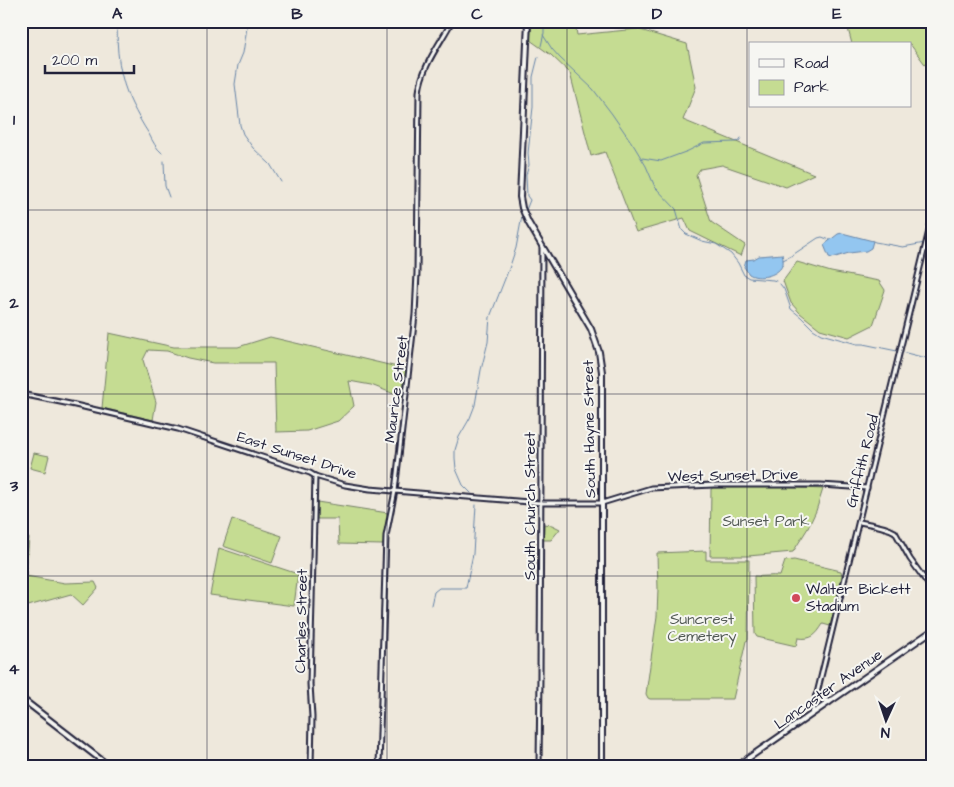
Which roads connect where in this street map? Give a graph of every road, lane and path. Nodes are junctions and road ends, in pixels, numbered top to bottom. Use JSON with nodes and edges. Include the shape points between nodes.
{"nodes":[{"id":1,"x":452,"y":21,"type":"edge"},
{"id":2,"x":528,"y":21,"type":"edge"},
{"id":3,"x":933,"y":214,"type":"edge"},
{"id":4,"x":542,"y":246,"type":"junction"},
{"id":5,"x":21,"y":394,"type":"edge"},
{"id":6,"x":315,"y":476,"type":"junction"},
{"id":7,"x":867,"y":488,"type":"junction"},
{"id":8,"x":396,"y":492,"type":"junction"},
{"id":9,"x":541,"y":503,"type":"junction"},
{"id":10,"x":602,"y":504,"type":"junction"},
{"id":11,"x":859,"y":522,"type":"junction"},
{"id":12,"x":933,"y":591,"type":"edge"},
{"id":13,"x":933,"y":630,"type":"edge"},
{"id":14,"x":816,"y":696,"type":"junction"},
{"id":15,"x":21,"y":698,"type":"edge"},
{"id":16,"x":830,"y":702,"type":"junction"},
{"id":17,"x":812,"y":714,"type":"junction"},
{"id":18,"x":109,"y":766,"type":"edge"},
{"id":19,"x":310,"y":766,"type":"edge"},
{"id":20,"x":379,"y":766,"type":"edge"},
{"id":21,"x":539,"y":766,"type":"edge"},
{"id":22,"x":602,"y":766,"type":"edge"},
{"id":23,"x":736,"y":766,"type":"edge"}],
"edges":[{"from":1,"to":8,"type":"street","name":"Maurice Street","via":[[425,69],[420,86],[416,315]]},
{"from":2,"to":4,"type":"main road","name":"South Hayne Street","via":[[520,197],[524,214]]},
{"from":3,"to":7,"type":"street","name":"Griffith Road"},
{"from":4,"to":9,"type":"street","name":"South Church Street"},
{"from":4,"to":10,"type":"main road","name":"South Hayne Street","via":[[591,329],[599,352]]},
{"from":5,"to":6,"type":"street","name":"East Sunset Drive","via":[[178,429]]},
{"from":6,"to":8,"type":"street","name":"East Sunset Drive","via":[[345,485]]},
{"from":6,"to":19,"type":"street","name":"Charles Street"},
{"from":7,"to":10,"type":"street","name":"West Sunset Drive","via":[[821,485],[650,488]]},
{"from":7,"to":11,"type":"street","name":"Griffith Road"},
{"from":8,"to":9,"type":"street","name":"East Sunset Drive"},
{"from":8,"to":20,"type":"street","name":"Maurice Street","via":[[386,536]]},
{"from":9,"to":10,"type":"street","name":"East Sunset Drive"},
{"from":9,"to":21,"type":"street","name":"South Church Street"},
{"from":10,"to":22,"type":"main road","name":"South Hayne Street"},
{"from":11,"to":12,"type":"street","via":[[895,532]]},
{"from":11,"to":14,"type":"street","name":"Griffith Road"},
{"from":13,"to":16,"type":"main road","name":"Lancaster Avenue"},
{"from":14,"to":16,"type":"main road"},
{"from":14,"to":17,"type":"street","name":"Griffith Road"},
{"from":15,"to":18,"type":"main road"},
{"from":16,"to":17,"type":"main road","name":"Lancaster Avenue"},
{"from":17,"to":23,"type":"main road","name":"Lancaster Avenue"}]}
